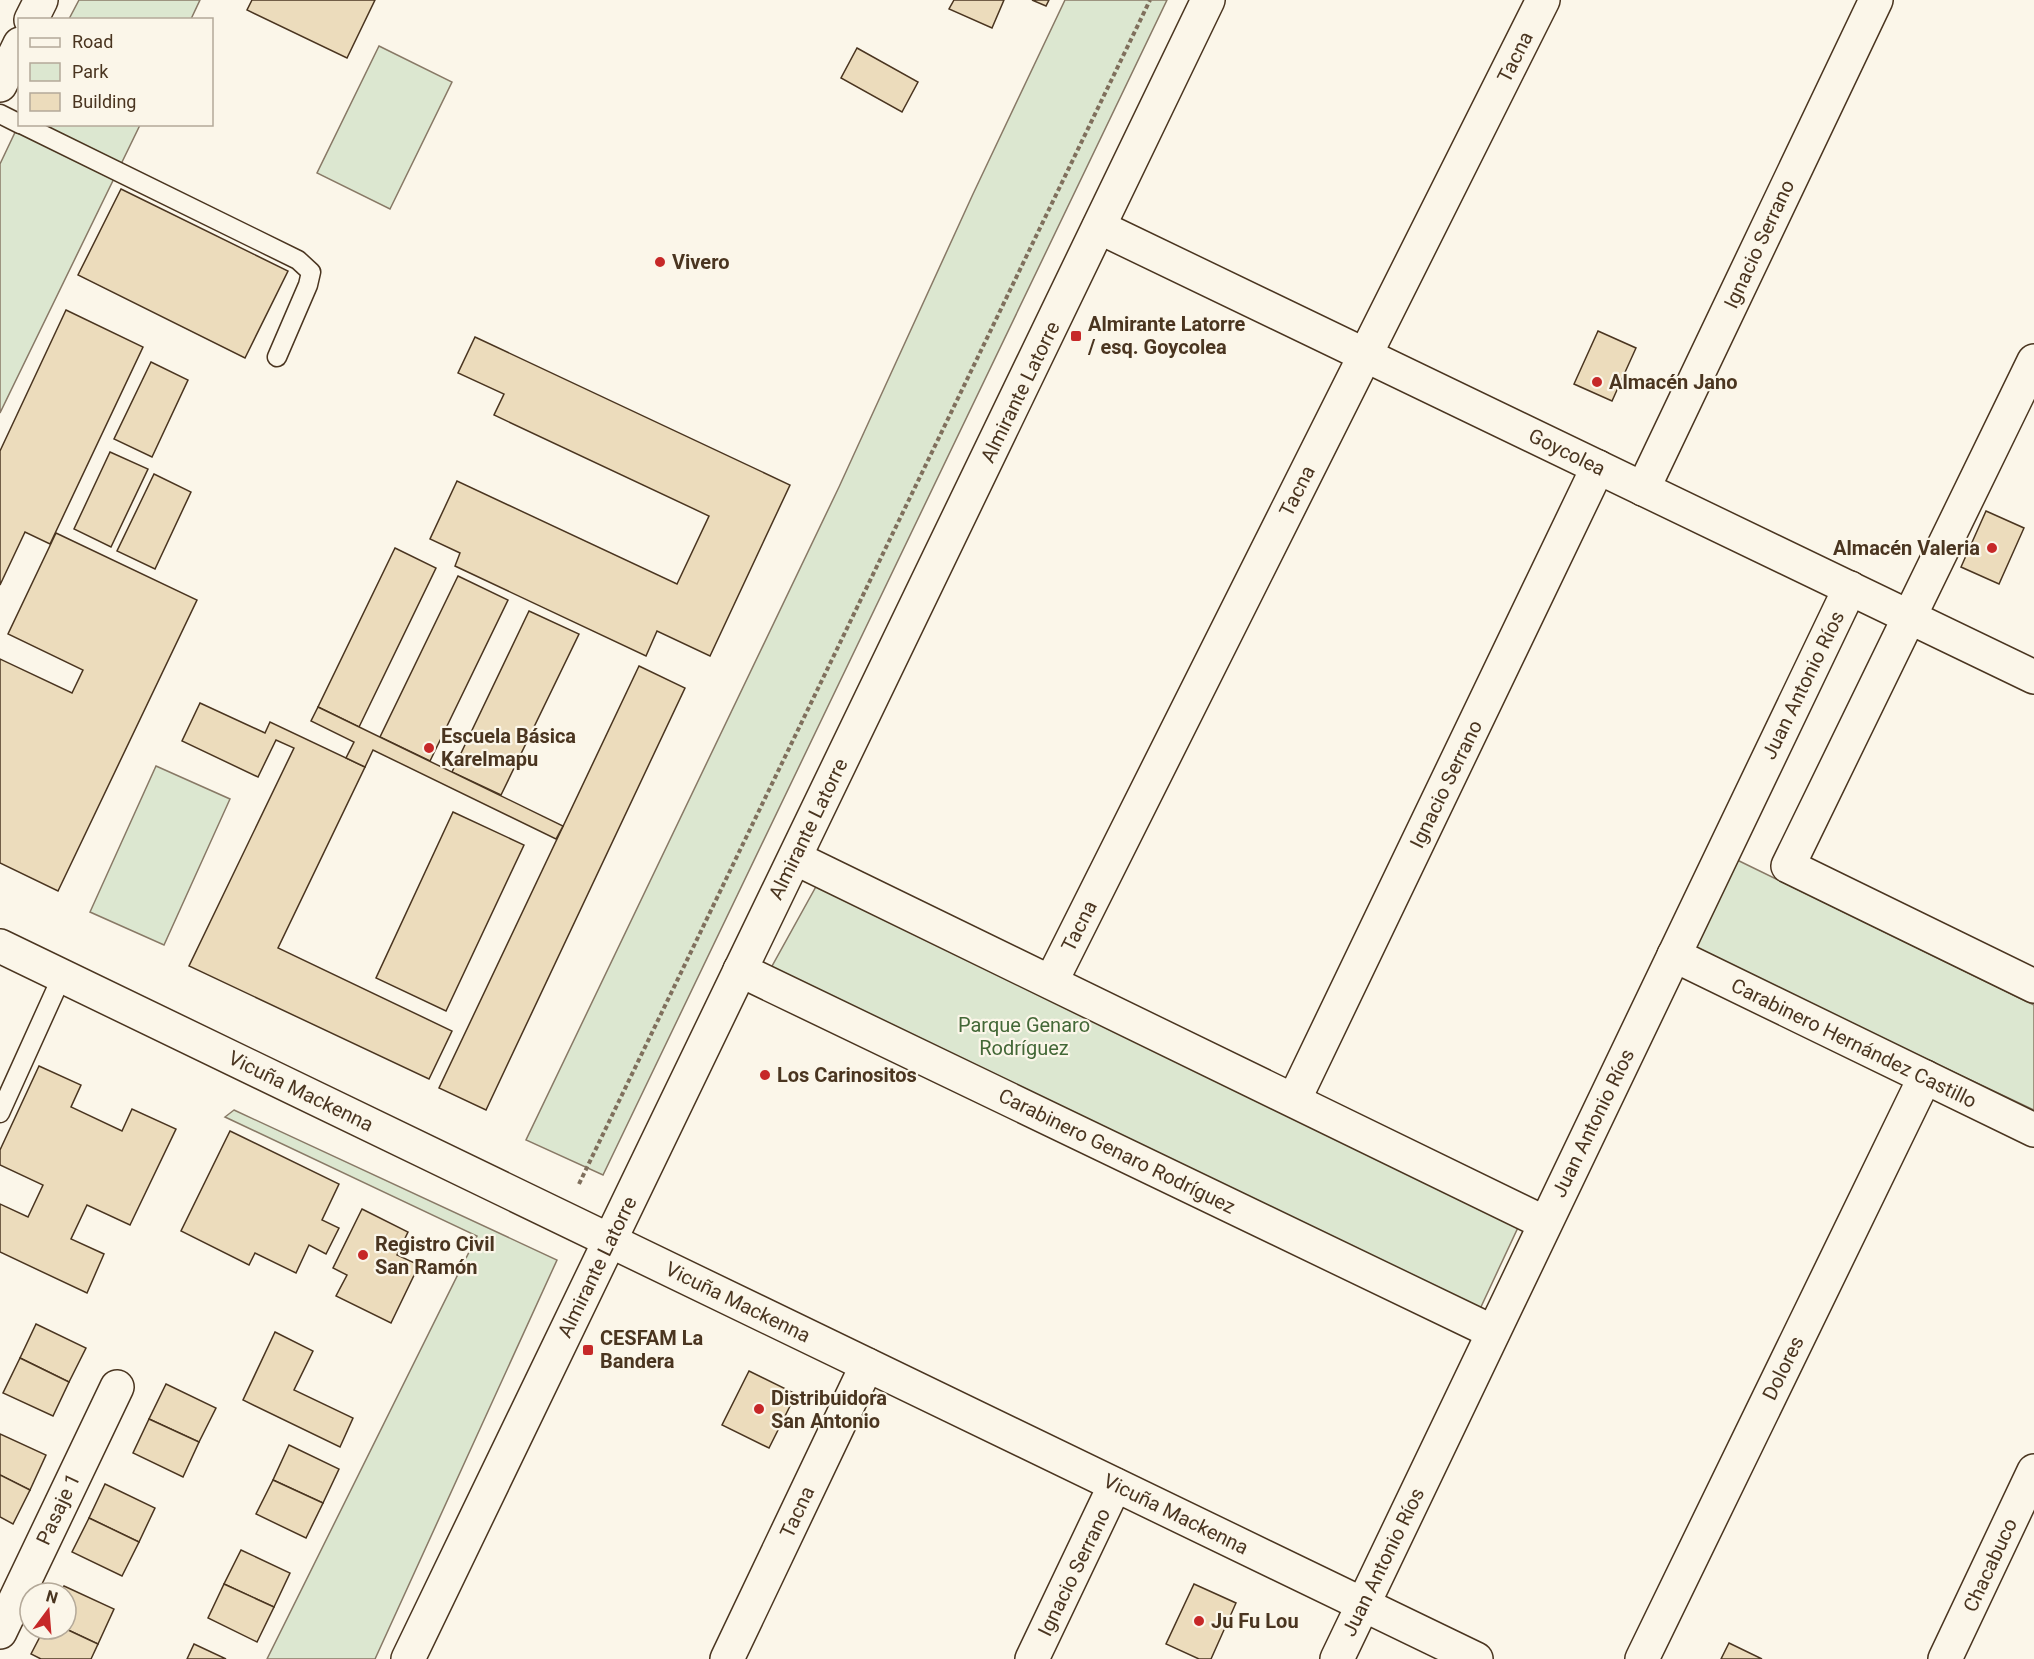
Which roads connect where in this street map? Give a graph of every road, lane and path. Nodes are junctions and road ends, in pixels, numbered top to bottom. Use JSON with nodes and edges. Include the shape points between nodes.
{"nodes":[{"id":1,"x":41,"y":0,"type":"edge"},
{"id":2,"x":1150,"y":0,"type":"edge"},
{"id":3,"x":1209,"y":0,"type":"edge"},
{"id":4,"x":1543,"y":0,"type":"edge"},
{"id":5,"x":1876,"y":0,"type":"edge"},
{"id":6,"x":32,"y":18,"type":"edge"},
{"id":7,"x":18,"y":48,"type":"edge"},
{"id":8,"x":0,"y":85,"type":"edge"},
{"id":9,"x":0,"y":114,"type":"edge"},
{"id":10,"x":18,"y":123,"type":"edge"},
{"id":11,"x":24,"y":126,"type":"edge"},
{"id":12,"x":1099,"y":227,"type":"junction"},
{"id":13,"x":1365,"y":355,"type":"junction"},
{"id":14,"x":277,"y":357,"type":"dead end"},
{"id":15,"x":2034,"y":361,"type":"edge"},
{"id":16,"x":1598,"y":467,"type":"junction"},
{"id":17,"x":1643,"y":489,"type":"junction"},
{"id":18,"x":1850,"y":588,"type":"junction"},
{"id":19,"x":1909,"y":617,"type":"junction"},
{"id":20,"x":2034,"y":677,"type":"edge"},
{"id":21,"x":795,"y":858,"type":"junction"},
{"id":22,"x":0,"y":946,"type":"edge"},
{"id":23,"x":1674,"y":955,"type":"junction"},
{"id":24,"x":740,"y":970,"type":"junction"},
{"id":25,"x":62,"y":976,"type":"junction"},
{"id":26,"x":1051,"y":982,"type":"junction"},
{"id":27,"x":2034,"y":986,"type":"edge"},
{"id":28,"x":1925,"y":1077,"type":"junction"},
{"id":29,"x":1294,"y":1101,"type":"junction"},
{"id":30,"x":0,"y":1113,"type":"edge"},
{"id":31,"x":2034,"y":1130,"type":"edge"},
{"id":32,"x":563,"y":1217,"type":"junction"},
{"id":33,"x":1545,"y":1223,"type":"junction"},
{"id":34,"x":610,"y":1240,"type":"junction"},
{"id":35,"x":1493,"y":1332,"type":"junction"},
{"id":36,"x":867,"y":1365,"type":"junction"},
{"id":37,"x":117,"y":1387,"type":"dead end"},
{"id":38,"x":2034,"y":1471,"type":"edge"},
{"id":39,"x":1115,"y":1485,"type":"junction"},
{"id":40,"x":1363,"y":1604,"type":"junction"},
{"id":41,"x":0,"y":1632,"type":"edge"},
{"id":42,"x":408,"y":1659,"type":"edge"},
{"id":43,"x":727,"y":1659,"type":"edge"},
{"id":44,"x":1032,"y":1659,"type":"edge"},
{"id":45,"x":1337,"y":1659,"type":"edge"},
{"id":46,"x":1476,"y":1659,"type":"edge"},
{"id":47,"x":1642,"y":1659,"type":"edge"},
{"id":48,"x":1945,"y":1659,"type":"edge"}],
"edges":[{"from":1,"to":6,"type":"street"},
{"from":2,"to":32,"type":"path"},
{"from":3,"to":12,"type":"street","name":"Almirante Latorre"},
{"from":4,"to":13,"type":"street","name":"Tacna"},
{"from":5,"to":17,"type":"street","name":"Ignacio Serrano"},
{"from":7,"to":8,"type":"street"},
{"from":9,"to":10,"type":"lane"},
{"from":11,"to":14,"type":"lane","via":[[298,260],[310,272],[308,285]]},
{"from":12,"to":13,"type":"street","name":"Goycolea"},
{"from":12,"to":21,"type":"street","name":"Almirante Latorre"},
{"from":13,"to":16,"type":"street","name":"Goycolea"},
{"from":13,"to":26,"type":"street","name":"Tacna"},
{"from":15,"to":19,"type":"street"},
{"from":16,"to":17,"type":"street","name":"Goycolea"},
{"from":16,"to":29,"type":"street","name":"Ignacio Serrano"},
{"from":17,"to":18,"type":"street","name":"Goycolea"},
{"from":18,"to":19,"type":"street","name":"Goycolea"},
{"from":18,"to":23,"type":"street","name":"Juan Antonio Ríos"},
{"from":19,"to":20,"type":"street","name":"Goycolea"},
{"from":19,"to":27,"type":"street","via":[[1788,866]]},
{"from":21,"to":24,"type":"street","name":"Almirante Latorre"},
{"from":21,"to":26,"type":"street"},
{"from":22,"to":25,"type":"street","name":"Vicuña Mackenna"},
{"from":23,"to":28,"type":"street","name":"Carabinero Hernández Castillo"},
{"from":23,"to":33,"type":"street","name":"Juan Antonio Ríos"},
{"from":24,"to":34,"type":"street","name":"Almirante Latorre"},
{"from":24,"to":35,"type":"street","name":"Carabinero Genaro Rodríguez"},
{"from":25,"to":30,"type":"lane"},
{"from":25,"to":32,"type":"street","name":"Vicuña Mackenna"},
{"from":26,"to":29,"type":"street"},
{"from":28,"to":31,"type":"street","name":"Carabinero Hernández Castillo"},
{"from":28,"to":47,"type":"street","name":"Dolores"},
{"from":29,"to":33,"type":"street"},
{"from":32,"to":34,"type":"street","name":"Vicuña Mackenna"},
{"from":33,"to":35,"type":"street","name":"Juan Antonio Ríos"},
{"from":34,"to":36,"type":"street","name":"Vicuña Mackenna"},
{"from":34,"to":42,"type":"street","name":"Almirante Latorre"},
{"from":35,"to":40,"type":"street","name":"Juan Antonio Ríos"},
{"from":36,"to":39,"type":"street","name":"Vicuña Mackenna"},
{"from":36,"to":43,"type":"street","name":"Tacna"},
{"from":37,"to":41,"type":"street","name":"Pasaje 1"},
{"from":38,"to":48,"type":"street","name":"Chacabuco"},
{"from":39,"to":40,"type":"street","name":"Vicuña Mackenna"},
{"from":39,"to":44,"type":"street","name":"Ignacio Serrano"},
{"from":40,"to":45,"type":"street","name":"Juan Antonio Ríos"},
{"from":40,"to":46,"type":"street","name":"Vicuña Mackenna"}]}
